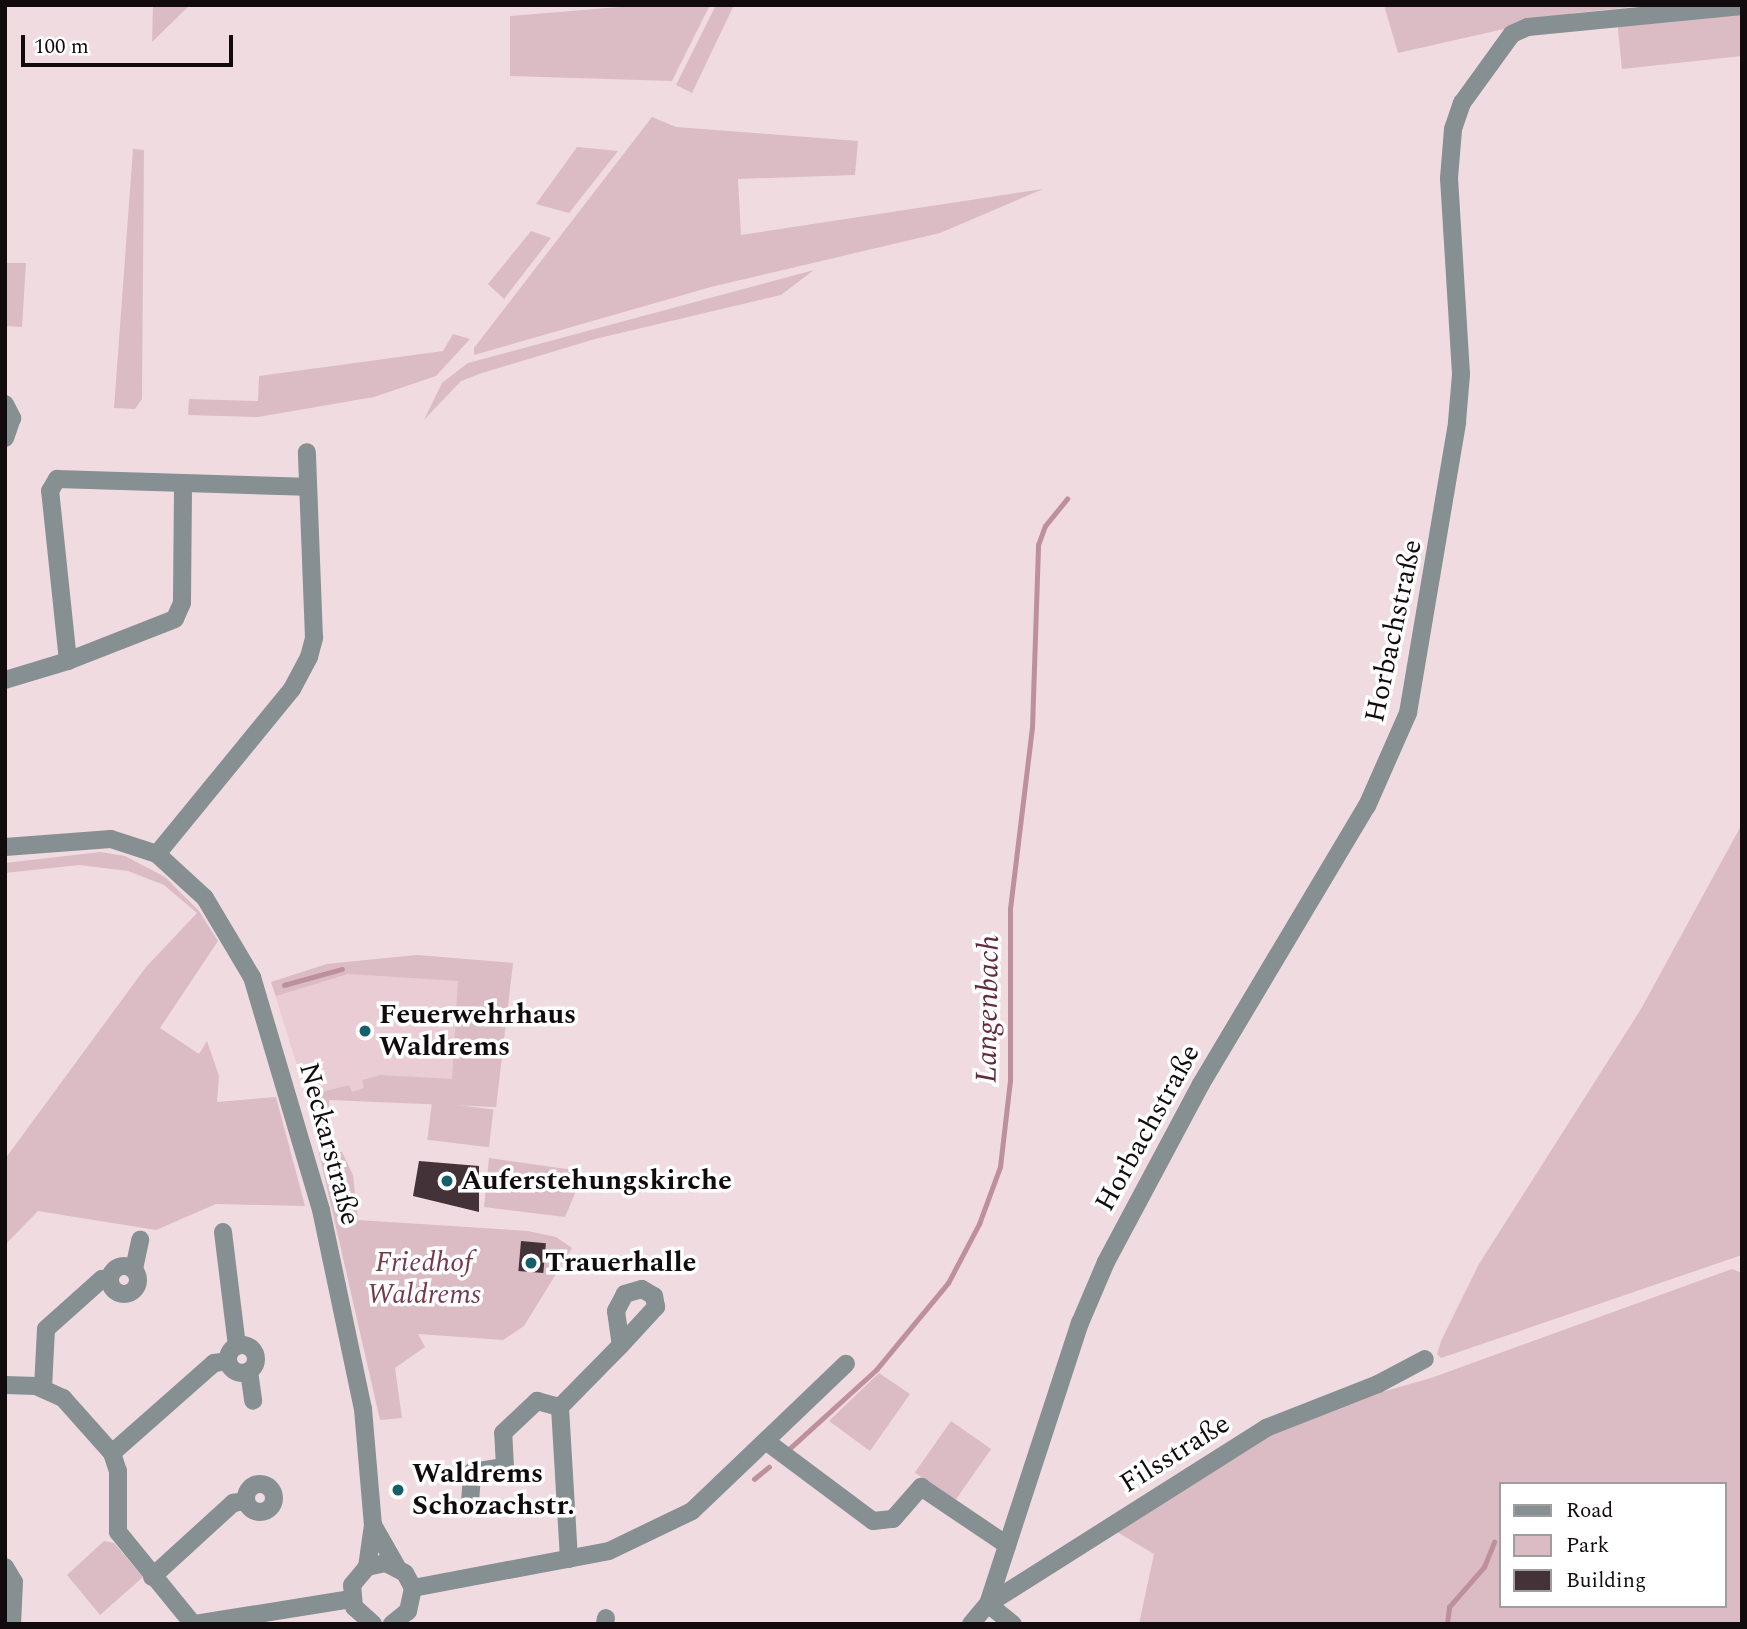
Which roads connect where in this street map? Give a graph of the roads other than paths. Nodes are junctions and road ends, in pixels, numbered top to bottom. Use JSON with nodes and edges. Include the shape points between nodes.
{"nodes":[{"id":1,"x":1742,"y":6,"type":"edge"},
{"id":2,"x":8,"y":411,"type":"edge"},
{"id":3,"x":5,"y":438,"type":"edge"},
{"id":4,"x":307,"y":452,"type":"dead end"},
{"id":5,"x":183,"y":487,"type":"junction"},
{"id":6,"x":305,"y":487,"type":"junction"},
{"id":7,"x":68,"y":661,"type":"junction"},
{"id":8,"x":5,"y":680,"type":"edge"},
{"id":9,"x":5,"y":847,"type":"edge"},
{"id":10,"x":157,"y":855,"type":"junction"},
{"id":11,"x":223,"y":1232,"type":"dead end"},
{"id":12,"x":141,"y":1240,"type":"dead end"},
{"id":13,"x":621,"y":1345,"type":"dead end"},
{"id":14,"x":232,"y":1354,"type":"junction"},
{"id":15,"x":1425,"y":1359,"type":"dead end"},
{"id":16,"x":846,"y":1364,"type":"dead end"},
{"id":17,"x":249,"y":1371,"type":"junction"},
{"id":18,"x":5,"y":1385,"type":"edge"},
{"id":19,"x":43,"y":1388,"type":"junction"},
{"id":20,"x":253,"y":1401,"type":"dead end"},
{"id":21,"x":560,"y":1407,"type":"junction"},
{"id":22,"x":767,"y":1442,"type":"junction"},
{"id":23,"x":112,"y":1453,"type":"junction"},
{"id":24,"x":246,"y":1501,"type":"junction"},
{"id":25,"x":470,"y":1503,"type":"dead end"},
{"id":26,"x":373,"y":1525,"type":"junction"},
{"id":27,"x":1007,"y":1545,"type":"junction"},
{"id":28,"x":569,"y":1559,"type":"junction"},
{"id":29,"x":5,"y":1567,"type":"edge"},
{"id":30,"x":367,"y":1567,"type":"junction"},
{"id":31,"x":397,"y":1567,"type":"junction"},
{"id":32,"x":152,"y":1577,"type":"junction"},
{"id":33,"x":413,"y":1588,"type":"junction"},
{"id":34,"x":351,"y":1599,"type":"junction"},
{"id":35,"x":988,"y":1604,"type":"junction"},
{"id":36,"x":281,"y":1616,"type":"edge"},
{"id":37,"x":395,"y":1623,"type":"edge"},
{"id":38,"x":12,"y":1624,"type":"edge"},
{"id":39,"x":194,"y":1624,"type":"edge"},
{"id":40,"x":372,"y":1624,"type":"edge"},
{"id":41,"x":971,"y":1624,"type":"edge"},
{"id":42,"x":1013,"y":1624,"type":"edge"}],
"edges":[{"from":1,"to":27,"type":"street","name":"Horbachstraße","via":[[1528,27],[1512,34],[1462,103],[1453,129],[1449,178],[1461,374],[1457,422],[1408,713],[1367,806],[1201,1084],[1106,1262],[1080,1323]]},
{"from":2,"to":3,"type":"street"},
{"from":4,"to":6,"type":"street"},
{"from":5,"to":6,"type":"street"},
{"from":5,"to":7,"type":"street","via":[[182,603],[175,619]]},
{"from":5,"to":7,"type":"street","via":[[57,479],[50,491]]},
{"from":6,"to":10,"type":"street","via":[[314,638],[309,657],[292,689]]},
{"from":7,"to":8,"type":"street"},
{"from":9,"to":10,"type":"street","via":[[111,839]]},
{"from":10,"to":26,"type":"street","name":"Neckarstraße","via":[[205,898],[263,1004],[337,1283],[363,1409]]},
{"from":11,"to":14,"type":"street"},
{"from":12,"to":19,"type":"street","via":[[134,1269],[117,1268],[46,1329]]},
{"from":13,"to":21,"type":"street"},
{"from":14,"to":17,"type":"street","via":[[236,1372]]},
{"from":14,"to":17,"type":"street","via":[[254,1353]]},
{"from":14,"to":23,"type":"street","via":[[214,1363]]},
{"from":15,"to":35,"type":"street","name":"Filsstraße","via":[[1378,1384],[1266,1428]]},
{"from":16,"to":22,"type":"street"},
{"from":17,"to":20,"type":"street"},
{"from":18,"to":19,"type":"street"},
{"from":19,"to":23,"type":"street","via":[[77,1410]]},
{"from":21,"to":25,"type":"street","via":[[537,1401],[503,1433],[505,1467],[472,1472]]},
{"from":21,"to":28,"type":"street"},
{"from":22,"to":27,"type":"street","via":[[873,1521],[893,1519],[909,1494],[921,1487]]},
{"from":22,"to":28,"type":"street","via":[[692,1511],[608,1551]]},
{"from":23,"to":32,"type":"street","via":[[118,1471],[118,1532]]},
{"from":24,"to":24,"type":"street","via":[[250,1489],[261,1480],[273,1492],[271,1508],[258,1513]]},
{"from":24,"to":32,"type":"street","via":[[233,1503]]},
{"from":26,"to":30,"type":"street","name":"Neckarstraße"},
{"from":26,"to":31,"type":"street","name":"Neckarstraße"},
{"from":27,"to":35,"type":"street","name":"Horbachstraße"},
{"from":28,"to":33,"type":"street"},
{"from":29,"to":38,"type":"street","via":[[14,1582]]},
{"from":30,"to":31,"type":"street"},
{"from":30,"to":34,"type":"street","name":"Neckarstraße","via":[[354,1580]]},
{"from":31,"to":33,"type":"street","name":"Neckarstraße"},
{"from":32,"to":39,"type":"street"},
{"from":33,"to":37,"type":"street","via":[[411,1606]]},
{"from":34,"to":36,"type":"street"},
{"from":34,"to":40,"type":"street"},
{"from":35,"to":41,"type":"street","name":"Filsstraße"},
{"from":35,"to":42,"type":"street"},
{"from":36,"to":39,"type":"street"}]}
